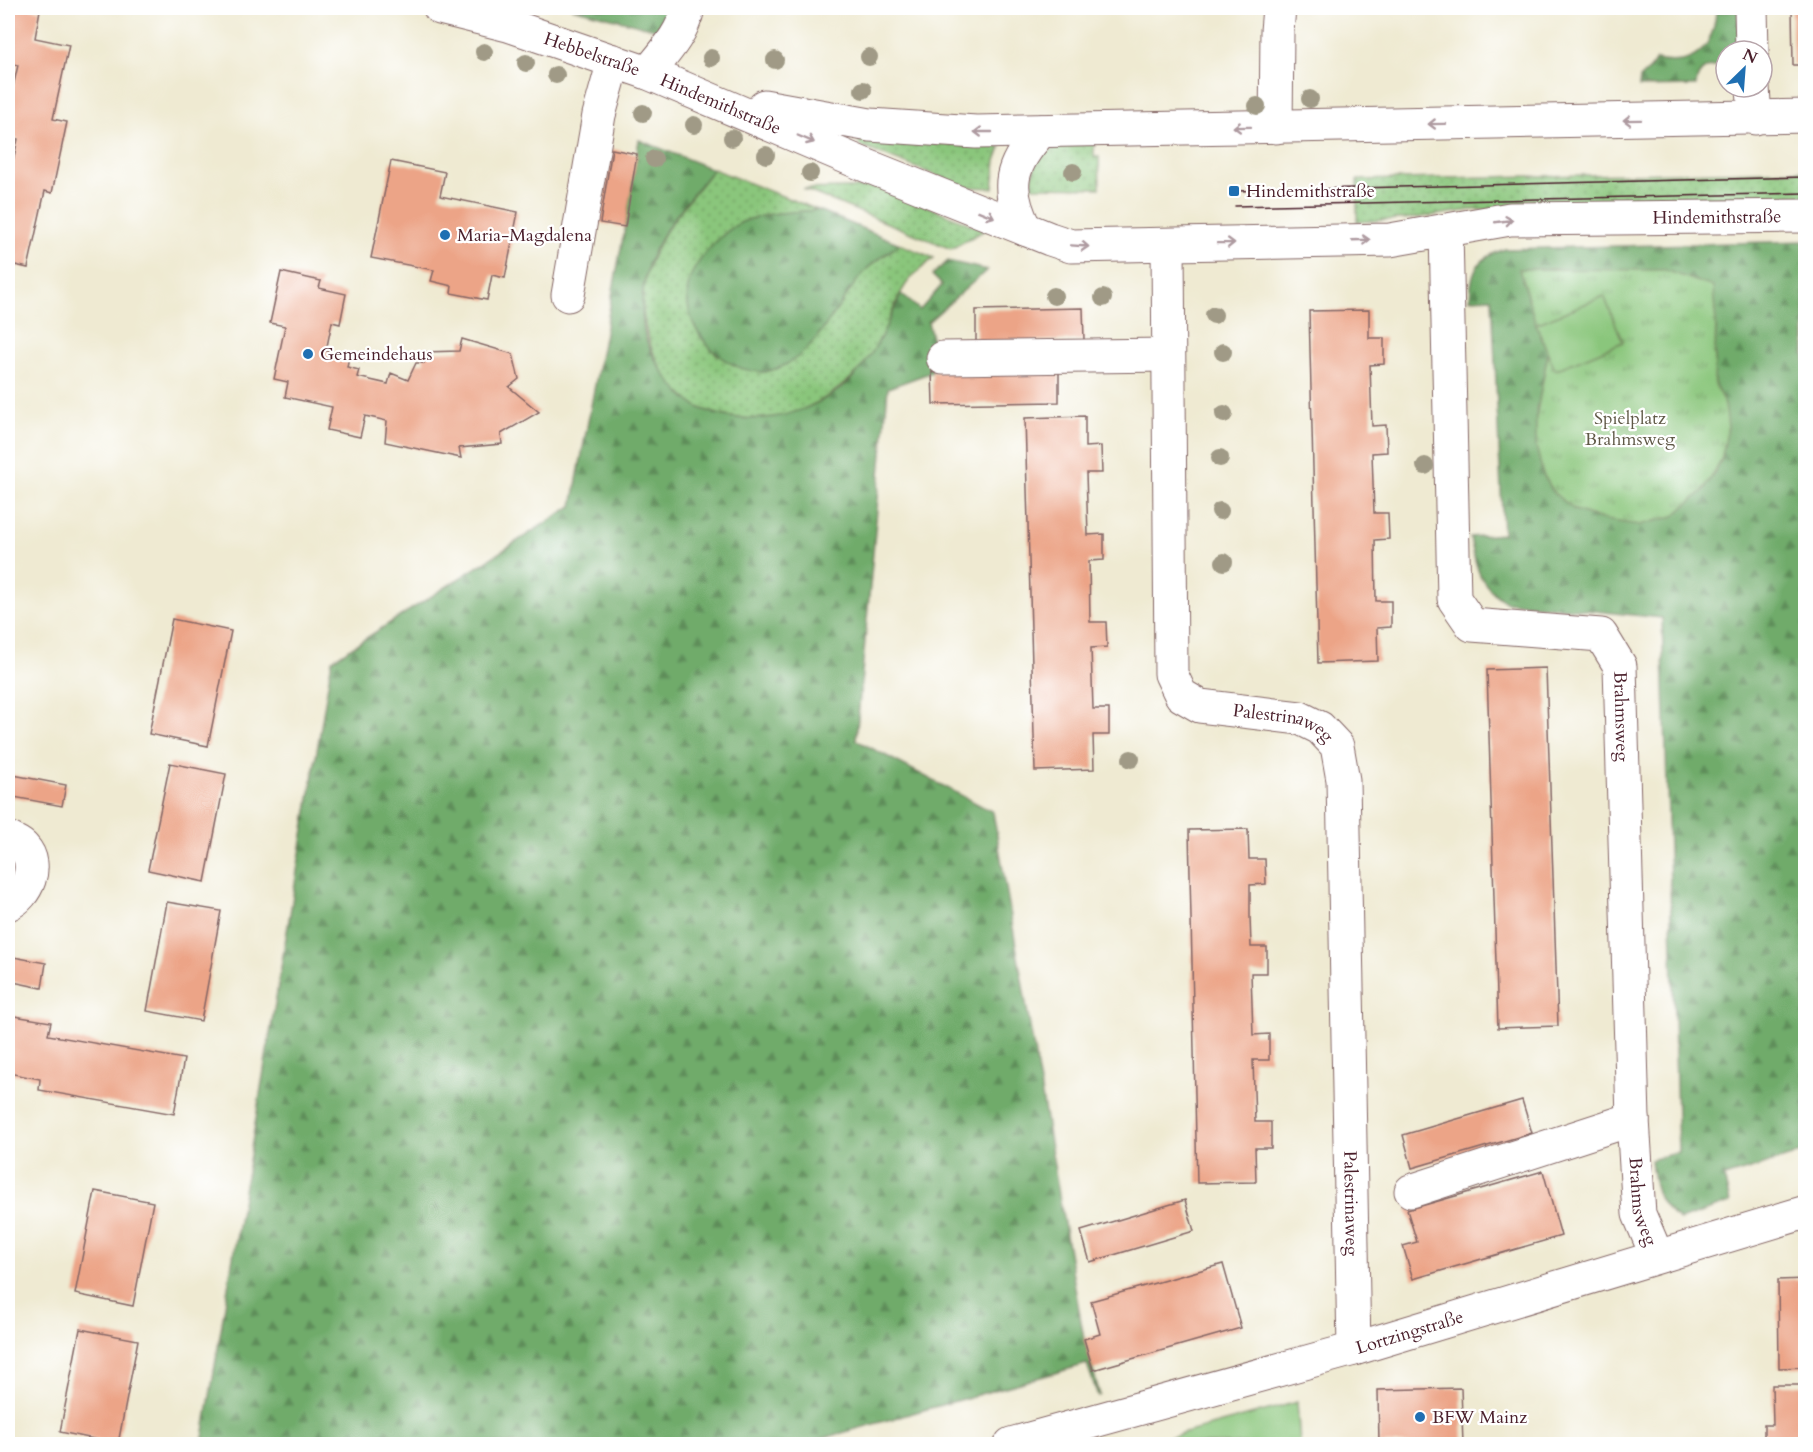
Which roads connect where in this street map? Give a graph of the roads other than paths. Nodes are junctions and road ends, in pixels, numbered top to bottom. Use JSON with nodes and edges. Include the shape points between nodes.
{"nodes":[{"id":1,"x":440,"y":8,"type":"edge"},
{"id":2,"x":688,"y":8,"type":"edge"},
{"id":3,"x":1279,"y":8,"type":"edge"},
{"id":4,"x":1751,"y":8,"type":"edge"},
{"id":5,"x":1752,"y":39,"type":"edge"},
{"id":6,"x":614,"y":61,"type":"junction"},
{"id":7,"x":661,"y":78,"type":"junction"},
{"id":8,"x":1754,"y":103,"type":"edge"},
{"id":9,"x":1806,"y":116,"type":"edge"},
{"id":10,"x":1276,"y":127,"type":"junction"},
{"id":11,"x":1041,"y":131,"type":"junction"},
{"id":12,"x":1806,"y":216,"type":"edge"},
{"id":13,"x":1024,"y":230,"type":"junction"},
{"id":14,"x":1446,"y":231,"type":"junction"},
{"id":15,"x":1168,"y":245,"type":"junction"},
{"id":16,"x":568,"y":295,"type":"dead end"},
{"id":17,"x":1168,"y":355,"type":"junction"},
{"id":18,"x":943,"y":358,"type":"dead end"},
{"id":19,"x":8,"y":838,"type":"edge"},
{"id":20,"x":8,"y":904,"type":"edge"},
{"id":21,"x":1633,"y":1119,"type":"junction"},
{"id":22,"x":1412,"y":1191,"type":"dead end"},
{"id":23,"x":1806,"y":1212,"type":"edge"},
{"id":24,"x":1657,"y":1256,"type":"junction"},
{"id":25,"x":1354,"y":1349,"type":"junction"},
{"id":26,"x":1011,"y":1444,"type":"edge"}],
"edges":[{"from":1,"to":6,"type":"street","name":"Hebbelstraße","via":[[508,25]]},
{"from":2,"to":7,"type":"street"},
{"from":3,"to":10,"type":"street"},
{"from":4,"to":5,"type":"street"},
{"from":6,"to":7,"type":"street","name":"Hebbelstraße"},
{"from":6,"to":16,"type":"street","via":[[599,115]]},
{"from":11,"to":7,"type":"street","name":"Hindemithstraße","one_way":true,"via":[[976,132],[870,125],[784,111]]},
{"from":7,"to":13,"type":"street","name":"Hindemithstraße","one_way":true},
{"from":8,"to":9,"type":"street","name":"Hindemithstraße"},
{"from":8,"to":10,"type":"street","name":"Hindemithstraße","one_way":true},
{"from":10,"to":11,"type":"street","name":"Hindemithstraße","one_way":true},
{"from":11,"to":13,"type":"street","via":[[1023,152],[1012,178],[1012,195]]},
{"from":14,"to":12,"type":"street","name":"Hindemithstraße","one_way":true,"via":[[1510,219]]},
{"from":13,"to":15,"type":"street","name":"Hindemithstraße","one_way":true,"via":[[1071,246]]},
{"from":15,"to":14,"type":"street","name":"Hindemithstraße","one_way":true,"via":[[1390,240]]},
{"from":14,"to":21,"type":"street","name":"Brahmsweg","via":[[1454,599],[1472,625],[1600,635],[1620,666]]},
{"from":15,"to":17,"type":"street","name":"Palestrinaweg"},
{"from":17,"to":18,"type":"street"},
{"from":17,"to":25,"type":"street","name":"Palestrinaweg","via":[[1171,674],[1181,695],[1200,706],[1300,718],[1320,728],[1337,746],[1343,780]]},
{"from":19,"to":20,"type":"street","via":[[24,848],[32,864],[22,892]]},
{"from":21,"to":22,"type":"street"},
{"from":21,"to":24,"type":"street","name":"Brahmsweg","via":[[1639,1214]]},
{"from":23,"to":24,"type":"street","name":"Lortzingstraße"},
{"from":24,"to":25,"type":"street","name":"Lortzingstraße"},
{"from":25,"to":26,"type":"street","name":"Lortzingstraße"}]}
